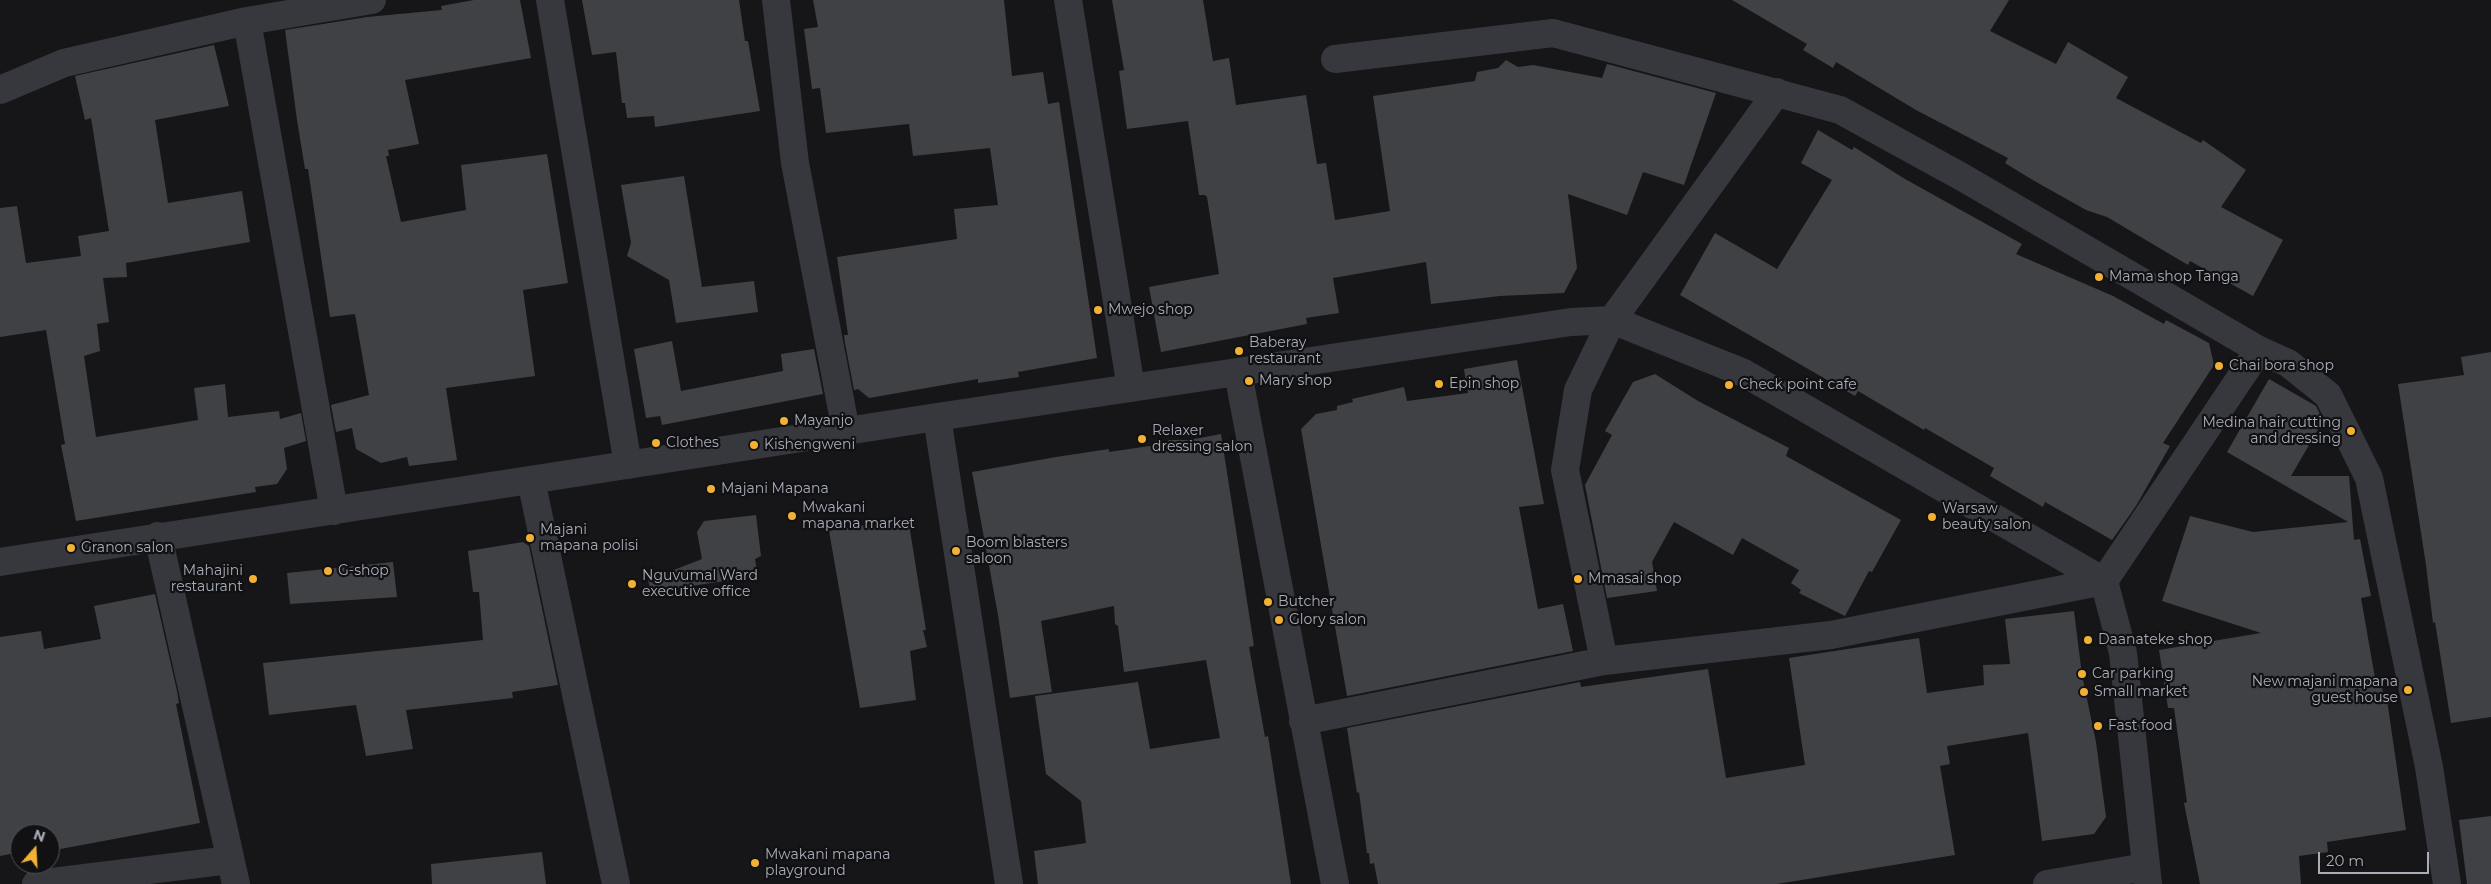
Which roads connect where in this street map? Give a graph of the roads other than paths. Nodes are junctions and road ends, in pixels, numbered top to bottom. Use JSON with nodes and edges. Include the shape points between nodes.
{"nodes":[{"id":1,"x":372,"y":0,"type":"edge"},
{"id":2,"x":550,"y":0,"type":"edge"},
{"id":3,"x":776,"y":0,"type":"edge"},
{"id":4,"x":1068,"y":0,"type":"edge"},
{"id":5,"x":247,"y":21,"type":"junction"},
{"id":6,"x":1335,"y":59,"type":"dead end"},
{"id":7,"x":0,"y":90,"type":"edge"},
{"id":8,"x":1777,"y":92,"type":"junction"},
{"id":9,"x":1612,"y":320,"type":"junction"},
{"id":10,"x":2259,"y":350,"type":"junction"},
{"id":11,"x":1238,"y":373,"type":"junction"},
{"id":12,"x":1131,"y":388,"type":"junction"},
{"id":13,"x":937,"y":417,"type":"junction"},
{"id":14,"x":846,"y":430,"type":"junction"},
{"id":15,"x":628,"y":464,"type":"junction"},
{"id":16,"x":531,"y":480,"type":"junction"},
{"id":17,"x":334,"y":511,"type":"junction"},
{"id":18,"x":158,"y":536,"type":"junction"},
{"id":19,"x":0,"y":562,"type":"edge"},
{"id":20,"x":2104,"y":581,"type":"junction"},
{"id":21,"x":1604,"y":661,"type":"junction"},
{"id":22,"x":1303,"y":721,"type":"junction"},
{"id":23,"x":233,"y":872,"type":"edge"},
{"id":24,"x":2147,"y":876,"type":"edge"},
{"id":25,"x":36,"y":884,"type":"edge"},
{"id":26,"x":616,"y":884,"type":"edge"},
{"id":27,"x":1009,"y":884,"type":"edge"},
{"id":28,"x":1335,"y":884,"type":"edge"},
{"id":29,"x":2047,"y":884,"type":"edge"},
{"id":30,"x":2447,"y":884,"type":"edge"}],
"edges":[{"from":1,"to":5,"type":"street"},
{"from":2,"to":15,"type":"street"},
{"from":3,"to":14,"type":"street","via":[[795,163]]},
{"from":4,"to":12,"type":"street"},
{"from":5,"to":7,"type":"street","via":[[64,63]]},
{"from":5,"to":17,"type":"street"},
{"from":6,"to":8,"type":"street","via":[[1554,33]]},
{"from":8,"to":9,"type":"street"},
{"from":8,"to":10,"type":"street","via":[[1840,110]]},
{"from":9,"to":11,"type":"street","via":[[1571,322]]},
{"from":9,"to":20,"type":"street","via":[[1744,373]]},
{"from":9,"to":21,"type":"street","via":[[1578,390],[1565,470]]},
{"from":10,"to":20,"type":"street"},
{"from":10,"to":30,"type":"street","via":[[2288,363],[2328,395],[2369,478],[2429,767]]},
{"from":11,"to":12,"type":"street"},
{"from":11,"to":22,"type":"street"},
{"from":12,"to":13,"type":"street"},
{"from":13,"to":14,"type":"street"},
{"from":13,"to":27,"type":"street"},
{"from":14,"to":15,"type":"street"},
{"from":15,"to":16,"type":"street"},
{"from":16,"to":17,"type":"street"},
{"from":16,"to":26,"type":"street"},
{"from":17,"to":18,"type":"street"},
{"from":18,"to":19,"type":"street"},
{"from":18,"to":23,"type":"street"},
{"from":20,"to":21,"type":"street","via":[[1831,635]]},
{"from":20,"to":24,"type":"street","via":[[2123,653]]},
{"from":21,"to":22,"type":"street"},
{"from":22,"to":28,"type":"street"},
{"from":23,"to":25,"type":"street"},
{"from":24,"to":29,"type":"street"}]}
